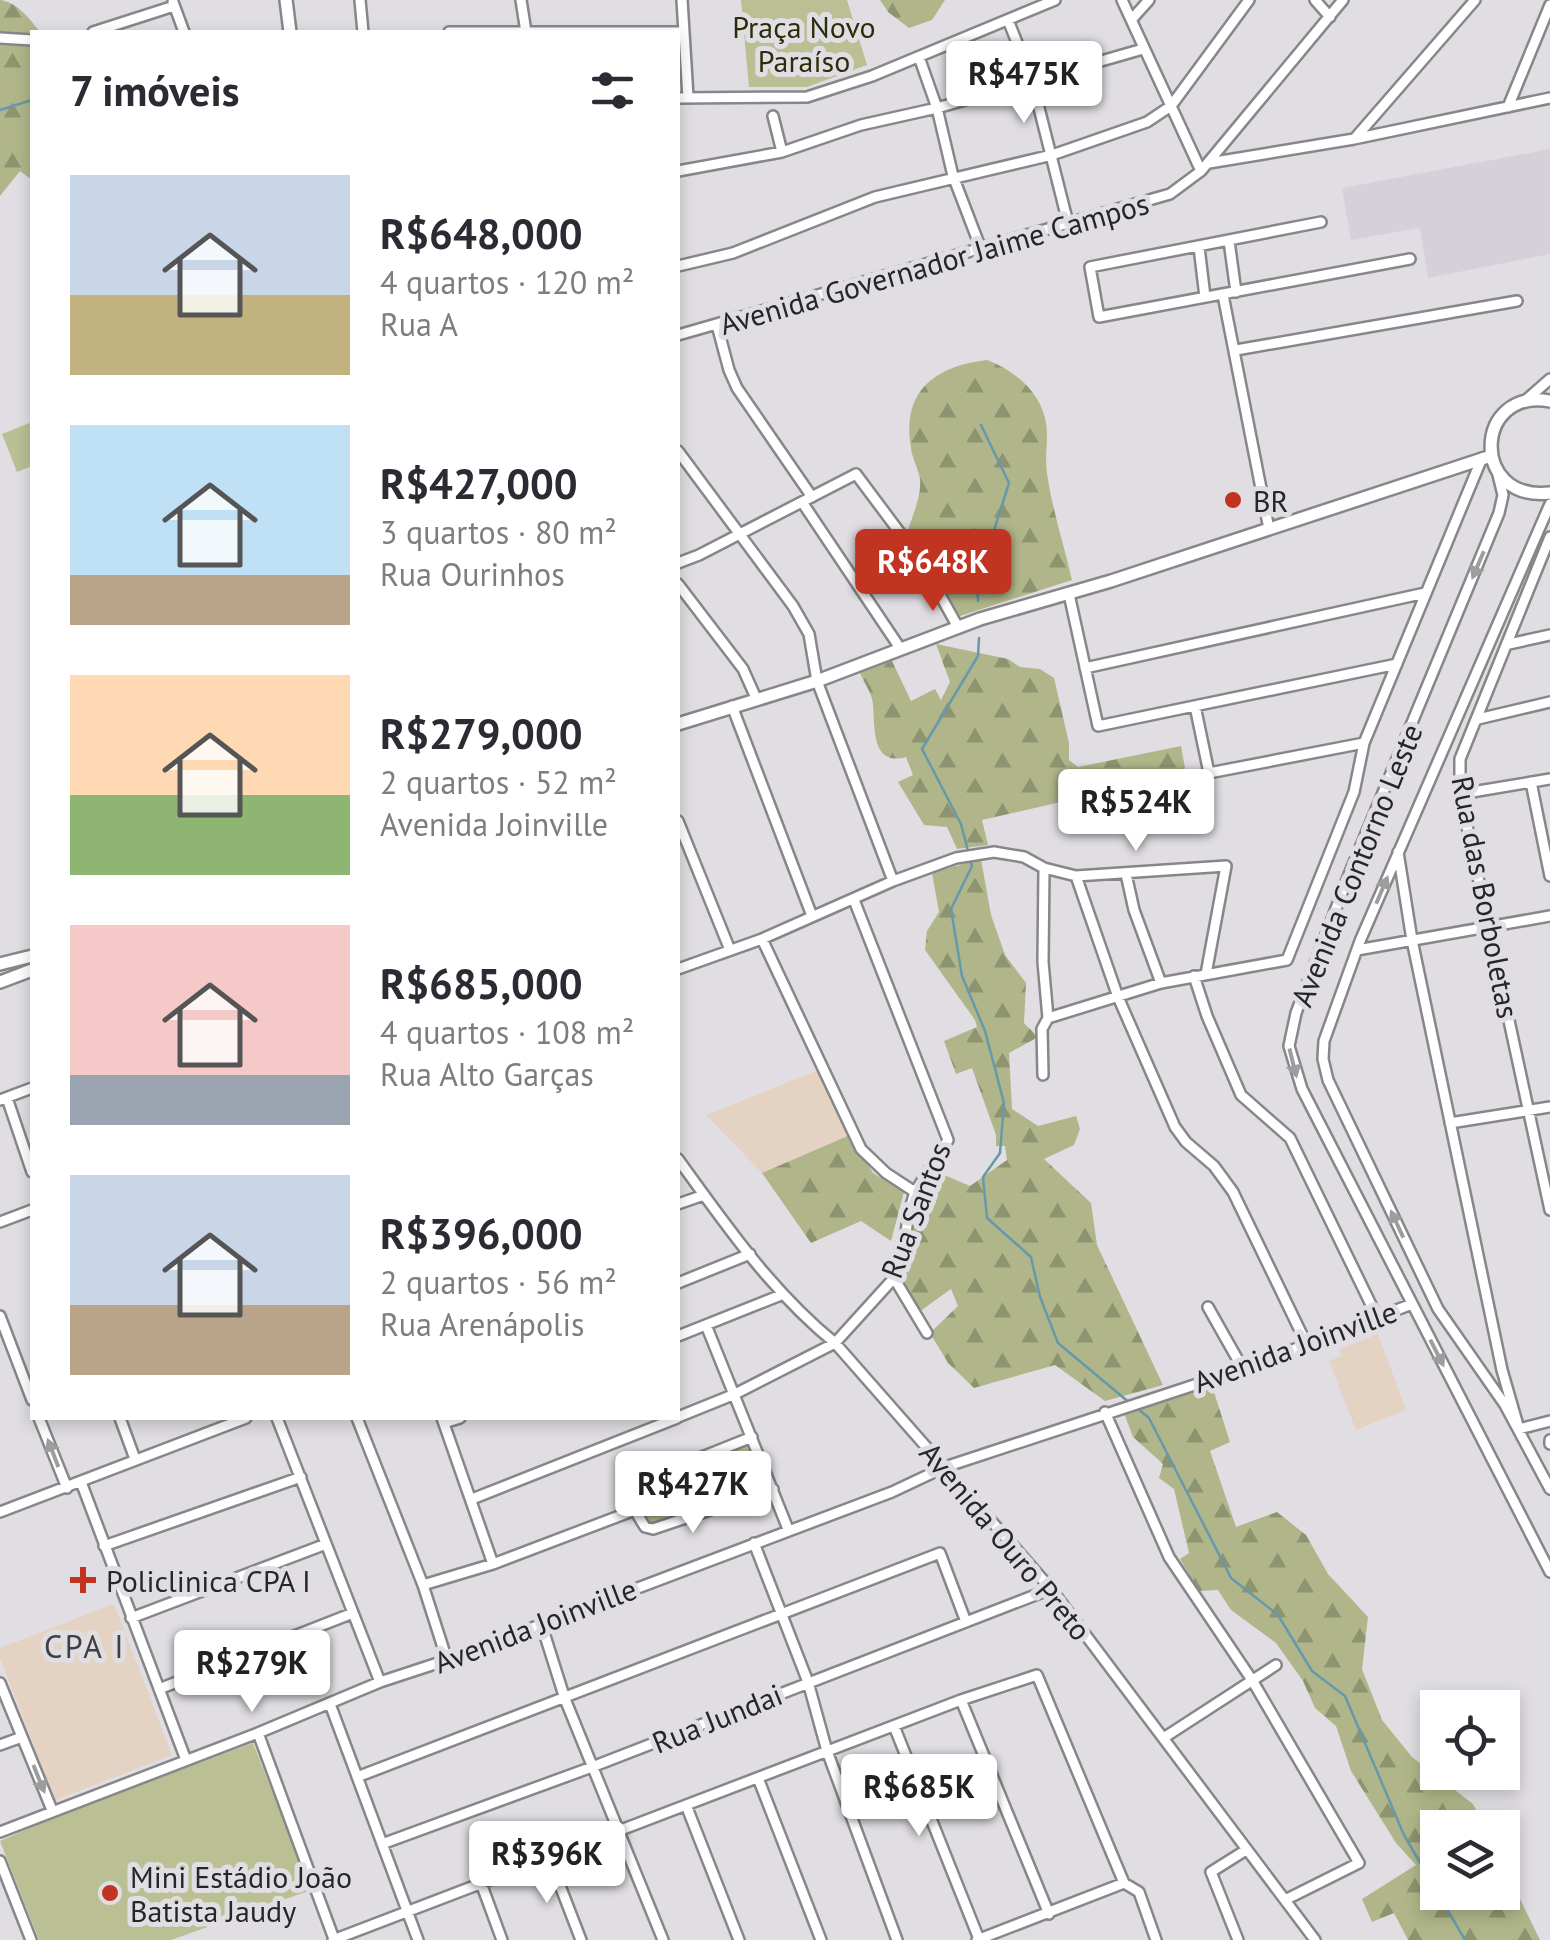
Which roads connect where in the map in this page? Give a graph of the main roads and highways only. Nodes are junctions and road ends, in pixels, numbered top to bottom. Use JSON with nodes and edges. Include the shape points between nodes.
{"nodes":[{"id":1,"x":286,"y":0,"type":"edge"},
{"id":2,"x":290,"y":30,"type":"edge"},
{"id":3,"x":1550,"y":401,"type":"edge"},
{"id":4,"x":1486,"y":457,"type":"junction"},
{"id":5,"x":1550,"y":493,"type":"edge"},
{"id":6,"x":680,"y":723,"type":"edge"},
{"id":7,"x":30,"y":956,"type":"edge"},
{"id":8,"x":0,"y":964,"type":"edge"},
{"id":9,"x":30,"y":971,"type":"edge"},
{"id":10,"x":0,"y":982,"type":"edge"}],
"edges":[{"from":1,"to":2,"type":"main road"},
{"from":3,"to":4,"type":"main road","via":[[1524,401],[1504,413]]},
{"from":4,"to":5,"type":"main road","via":[[1521,491]]},
{"from":4,"to":6,"type":"main road"},
{"from":7,"to":8,"type":"main road"},
{"from":9,"to":10,"type":"main road"}]}
